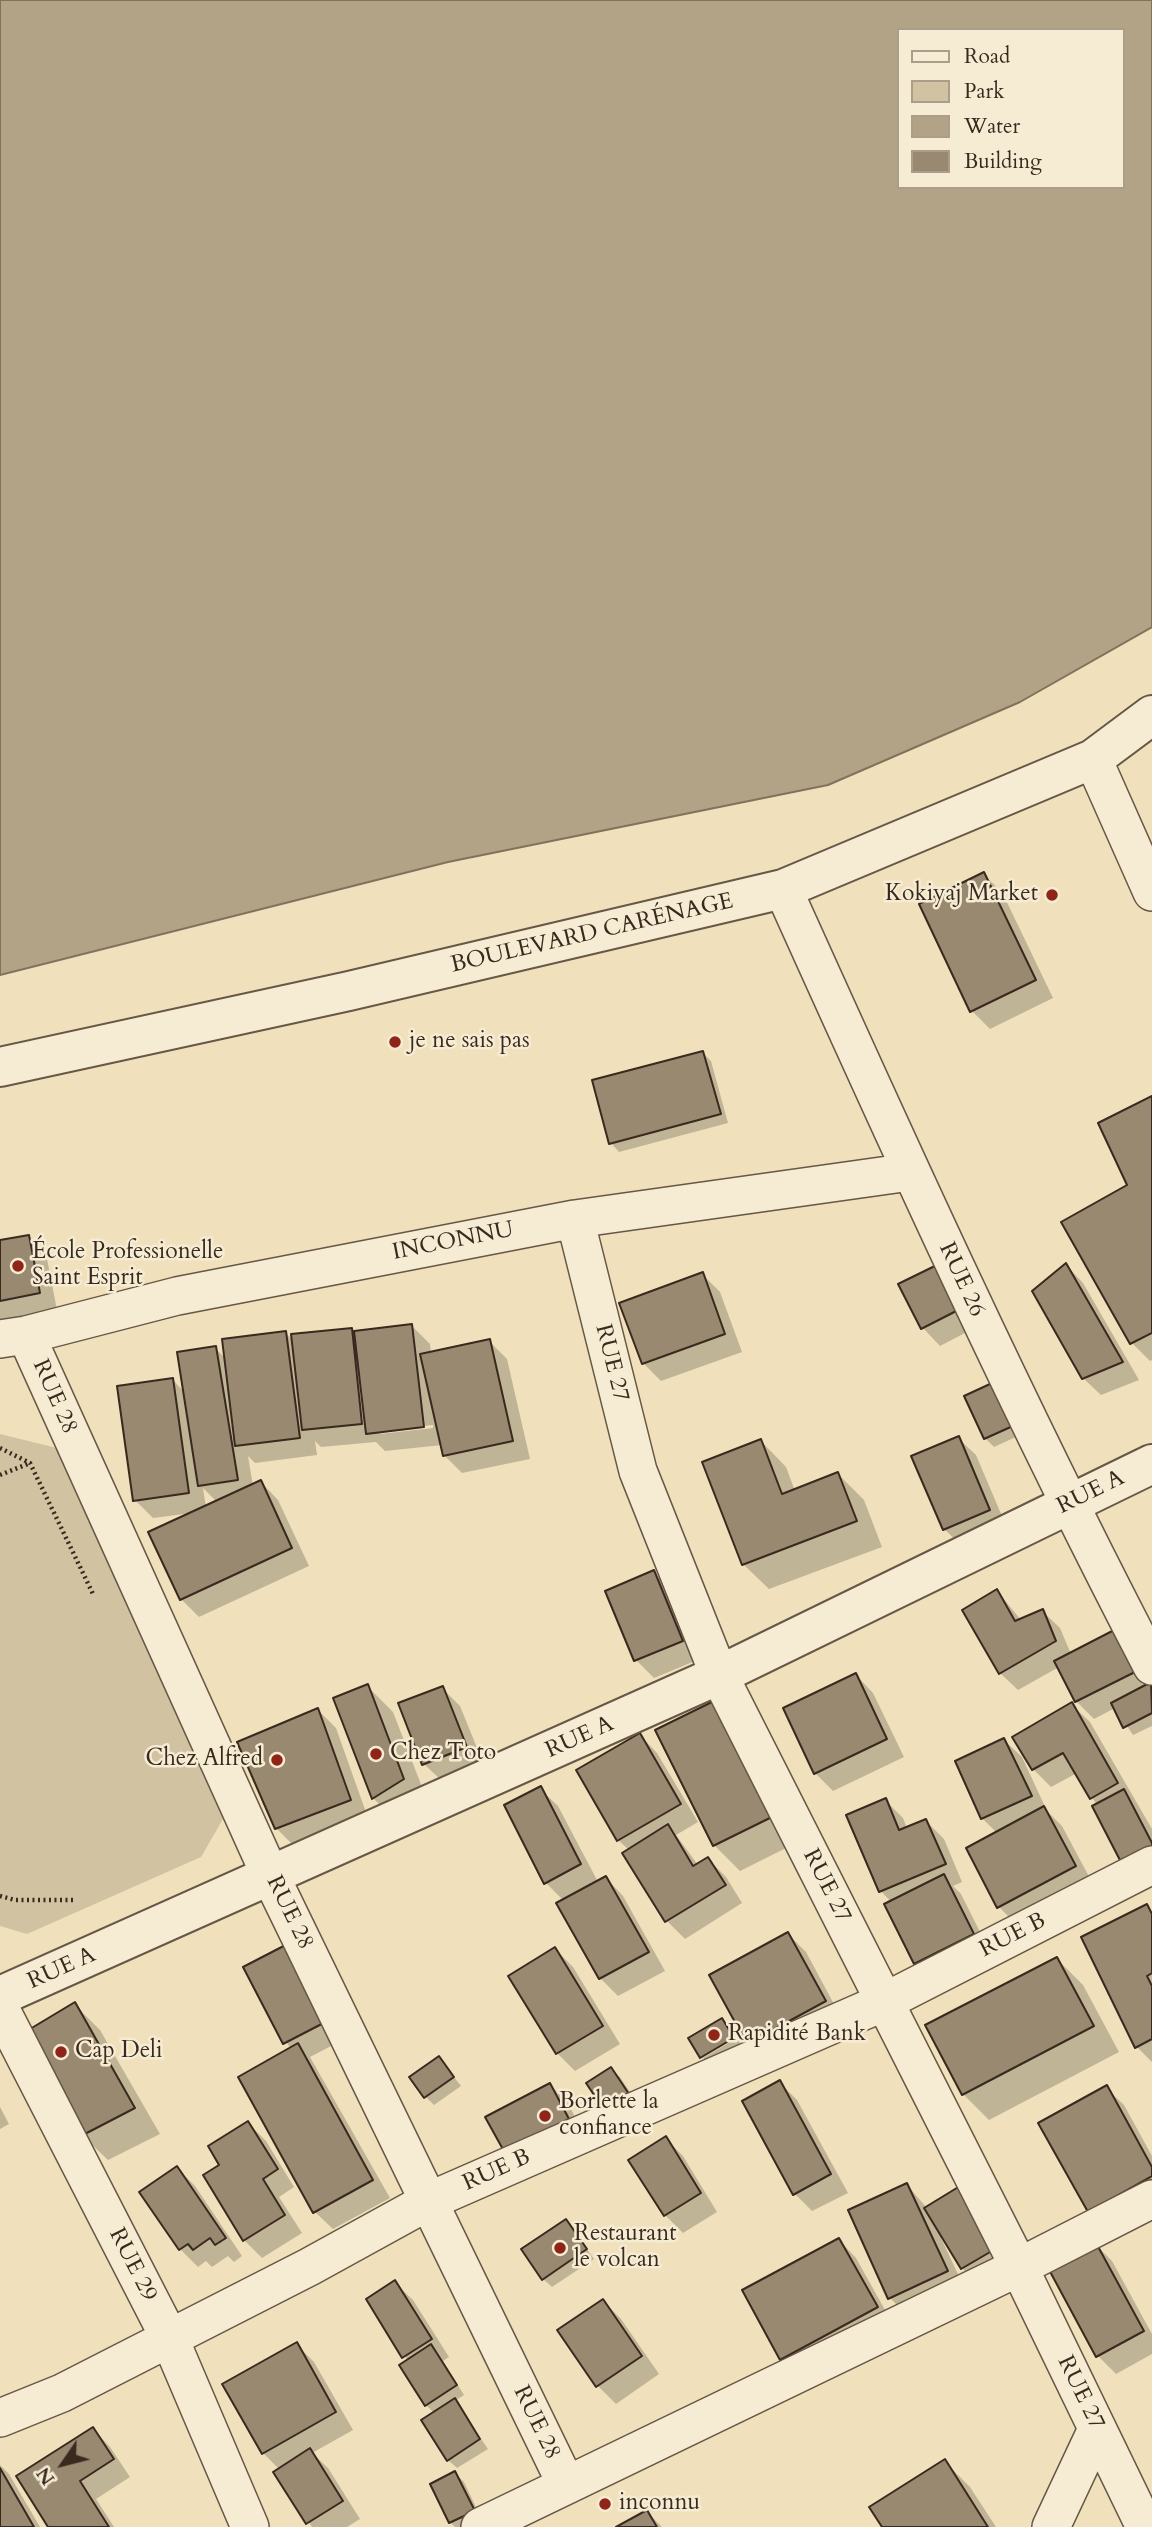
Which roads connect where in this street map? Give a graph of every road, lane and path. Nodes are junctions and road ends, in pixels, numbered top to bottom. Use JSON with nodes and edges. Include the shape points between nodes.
{"nodes":[{"id":1,"x":1152,"y":715,"type":"edge"},
{"id":2,"x":1093,"y":759,"type":"junction"},
{"id":3,"x":783,"y":889,"type":"junction"},
{"id":4,"x":1152,"y":892,"type":"edge"},
{"id":5,"x":0,"y":1067,"type":"edge"},
{"id":6,"x":910,"y":1172,"type":"junction"},
{"id":7,"x":575,"y":1219,"type":"junction"},
{"id":8,"x":13,"y":1337,"type":"edge"},
{"id":9,"x":30,"y":1463,"type":"dead end"},
{"id":10,"x":1152,"y":1464,"type":"edge"},
{"id":11,"x":0,"y":1475,"type":"edge"},
{"id":12,"x":1068,"y":1505,"type":"junction"},
{"id":13,"x":1152,"y":1665,"type":"edge"},
{"id":14,"x":719,"y":1675,"type":"junction"},
{"id":15,"x":1152,"y":1865,"type":"edge"},
{"id":16,"x":271,"y":1877,"type":"junction"},
{"id":17,"x":0,"y":1896,"type":"edge"},
{"id":18,"x":73,"y":1900,"type":"dead end"},
{"id":19,"x":0,"y":1996,"type":"edge"},
{"id":20,"x":884,"y":2002,"type":"junction"},
{"id":21,"x":0,"y":2008,"type":"edge"},
{"id":22,"x":1152,"y":2199,"type":"edge"},
{"id":23,"x":429,"y":2201,"type":"junction"},
{"id":24,"x":1019,"y":2267,"type":"junction"},
{"id":25,"x":169,"y":2337,"type":"junction"},
{"id":26,"x":0,"y":2418,"type":"edge"},
{"id":27,"x":1097,"y":2430,"type":"junction"},
{"id":28,"x":566,"y":2484,"type":"junction"},
{"id":29,"x":250,"y":2527,"type":"edge"},
{"id":30,"x":480,"y":2527,"type":"edge"},
{"id":31,"x":1051,"y":2527,"type":"edge"},
{"id":32,"x":1145,"y":2527,"type":"edge"}],
"edges":[{"from":1,"to":2,"type":"street","name":"BOULEVARD CARÉNAGE"},
{"from":2,"to":3,"type":"street","name":"BOULEVARD CARÉNAGE"},
{"from":2,"to":4,"type":"street"},
{"from":3,"to":5,"type":"street","name":"BOULEVARD CARÉNAGE"},
{"from":3,"to":6,"type":"street","name":"RUE 26"},
{"from":6,"to":7,"type":"street","name":"INCONNU"},
{"from":6,"to":12,"type":"street","name":"RUE 26"},
{"from":7,"to":8,"type":"street","name":"INCONNU","via":[[177,1296]]},
{"from":7,"to":14,"type":"street","name":"RUE 27","via":[[638,1471]]},
{"from":8,"to":16,"type":"street","name":"RUE 28"},
{"from":9,"to":11,"type":"path"},
{"from":10,"to":12,"type":"street","name":"RUE A"},
{"from":12,"to":13,"type":"street","name":"RUE 26"},
{"from":12,"to":14,"type":"street","name":"RUE A"},
{"from":14,"to":16,"type":"street","name":"RUE A"},
{"from":14,"to":20,"type":"street","name":"RUE 27"},
{"from":15,"to":20,"type":"street","name":"RUE B"},
{"from":16,"to":19,"type":"street","name":"RUE A"},
{"from":16,"to":23,"type":"street","name":"RUE 28"},
{"from":17,"to":18,"type":"path"},
{"from":20,"to":23,"type":"street","name":"RUE B"},
{"from":20,"to":24,"type":"street","name":"RUE 27"},
{"from":21,"to":25,"type":"street","name":"RUE 29"},
{"from":22,"to":24,"type":"street"},
{"from":23,"to":25,"type":"street","name":"RUE B"},
{"from":23,"to":28,"type":"street","name":"RUE 28"},
{"from":24,"to":27,"type":"street","name":"RUE 27"},
{"from":24,"to":28,"type":"street"},
{"from":25,"to":26,"type":"street","name":"RUE B","via":[[62,2393]]},
{"from":25,"to":29,"type":"street","name":"RUE 29"},
{"from":27,"to":31,"type":"street"},
{"from":27,"to":32,"type":"street","name":"RUE 27"},
{"from":28,"to":30,"type":"street"}]}
